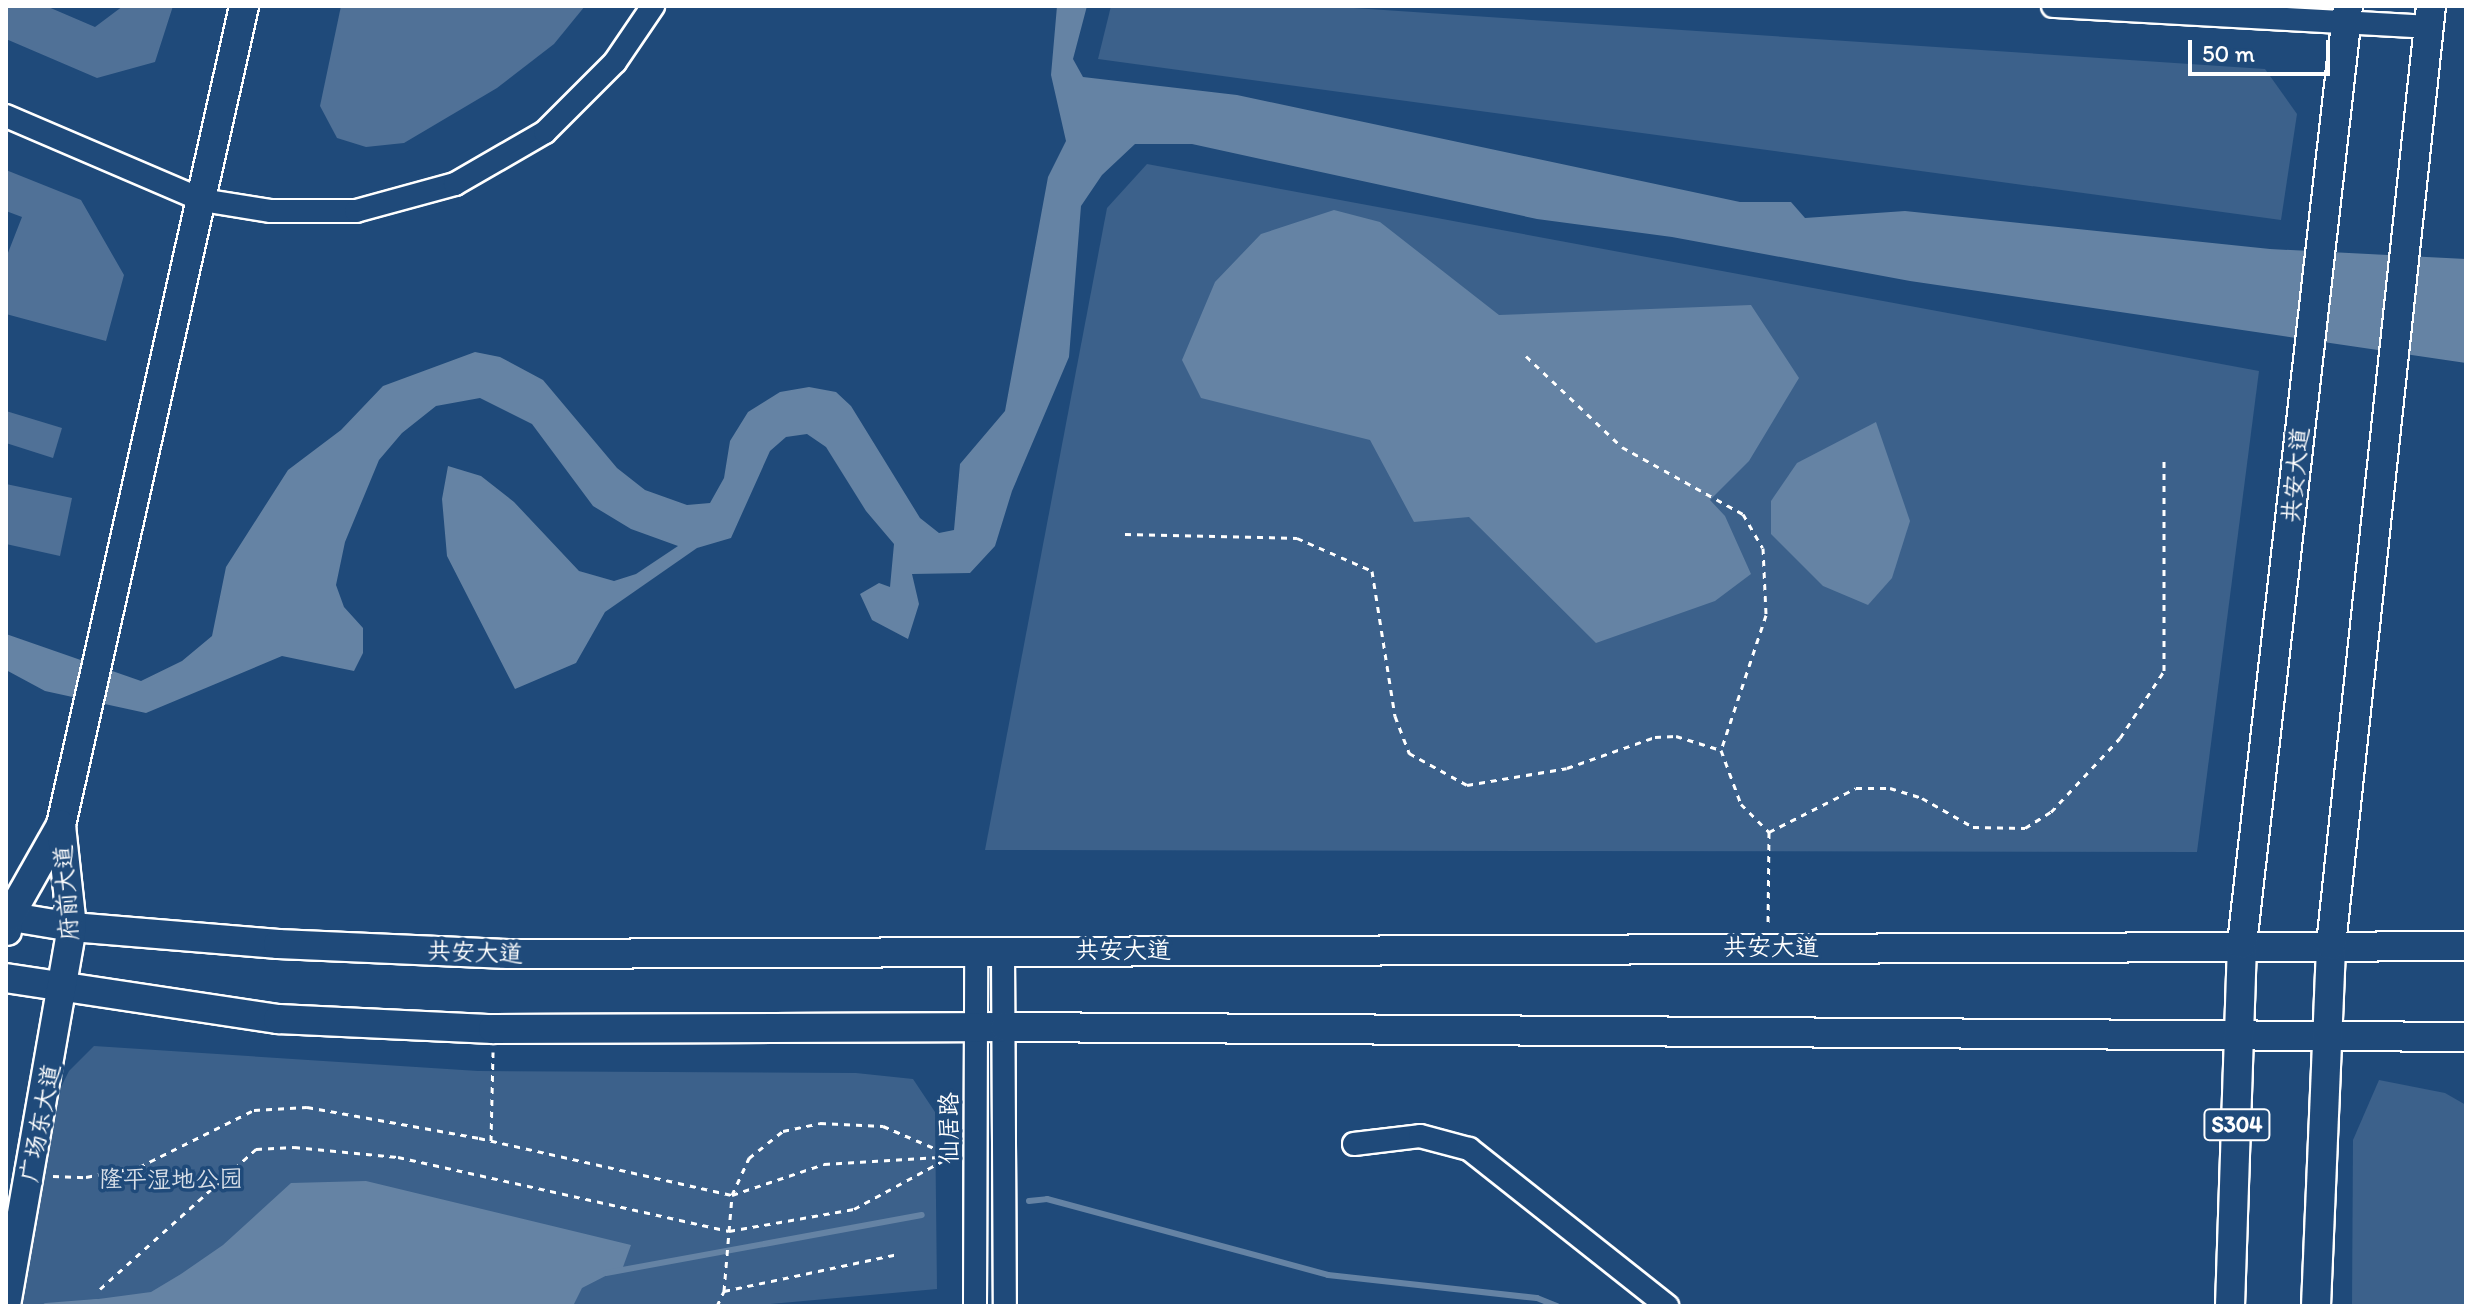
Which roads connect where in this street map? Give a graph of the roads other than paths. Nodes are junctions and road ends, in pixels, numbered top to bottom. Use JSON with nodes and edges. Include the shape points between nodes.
{"nodes":[{"id":1,"x":244,"y":6,"type":"edge"},
{"id":2,"x":653,"y":6,"type":"edge"},
{"id":3,"x":2053,"y":6,"type":"edge"},
{"id":4,"x":2347,"y":14,"type":"edge"},
{"id":5,"x":2429,"y":16,"type":"edge"},
{"id":6,"x":6,"y":116,"type":"edge"},
{"id":7,"x":202,"y":200,"type":"junction"},
{"id":8,"x":61,"y":825,"type":"junction"},
{"id":9,"x":7,"y":921,"type":"edge"},
{"id":10,"x":72,"y":927,"type":"junction"},
{"id":11,"x":2242,"y":944,"type":"junction"},
{"id":12,"x":2331,"y":945,"type":"junction"},
{"id":13,"x":2466,"y":946,"type":"edge"},
{"id":14,"x":989,"y":951,"type":"junction"},
{"id":15,"x":6,"y":978,"type":"edge"},
{"id":16,"x":65,"y":988,"type":"junction"},
{"id":17,"x":975,"y":1027,"type":"junction"},
{"id":18,"x":1005,"y":1027,"type":"junction"},
{"id":19,"x":2240,"y":1032,"type":"junction"},
{"id":20,"x":2327,"y":1035,"type":"junction"},
{"id":21,"x":2466,"y":1037,"type":"edge"},
{"id":22,"x":1354,"y":1144,"type":"dead end"},
{"id":23,"x":6,"y":1305,"type":"edge"},
{"id":24,"x":975,"y":1306,"type":"edge"},
{"id":25,"x":1005,"y":1306,"type":"edge"},
{"id":26,"x":1667,"y":1306,"type":"edge"},
{"id":27,"x":2230,"y":1306,"type":"edge"},
{"id":28,"x":2316,"y":1306,"type":"edge"}],
"edges":[{"from":1,"to":7,"type":"main road"},
{"from":2,"to":7,"type":"street","via":[[615,62],[545,132],[455,184],[356,211],[271,211]]},
{"from":3,"to":4,"type":"street"},
{"from":4,"to":5,"type":"street"},
{"from":4,"to":11,"type":"main road","name":"共安大道"},
{"from":5,"to":12,"type":"main road"},
{"from":6,"to":7,"type":"street"},
{"from":7,"to":8,"type":"main road"},
{"from":8,"to":9,"type":"main road","name":"府前大道"},
{"from":8,"to":10,"type":"main road","name":"府前大道"},
{"from":9,"to":10,"type":"main road","name":"共安大道"},
{"from":10,"to":14,"type":"main road","name":"共安大道","via":[[278,944],[509,954]]},
{"from":10,"to":16,"type":"main road","name":"府前大道"},
{"from":11,"to":12,"type":"main road","name":"共安大道"},
{"from":11,"to":14,"type":"main road","name":"共安大道"},
{"from":11,"to":19,"type":"main road","name":"共安大道","number":"S304"},
{"from":12,"to":13,"type":"main road","name":"共安大道"},
{"from":12,"to":20,"type":"main road"},
{"from":14,"to":17,"type":"street","name":"仙居路"},
{"from":14,"to":18,"type":"street"},
{"from":15,"to":16,"type":"main road"},
{"from":16,"to":17,"type":"main road","via":[[278,1019],[493,1029]]},
{"from":16,"to":23,"type":"main road","name":"广场东大道"},
{"from":17,"to":18,"type":"main road"},
{"from":17,"to":24,"type":"street","name":"仙居路"},
{"from":18,"to":19,"type":"main road"},
{"from":18,"to":25,"type":"street"},
{"from":19,"to":20,"type":"main road"},
{"from":19,"to":27,"type":"main road","name":"共安大道","number":"S304"},
{"from":20,"to":21,"type":"main road"},
{"from":20,"to":28,"type":"main road"},
{"from":22,"to":26,"type":"street","via":[[1420,1136],[1469,1149]]}]}
